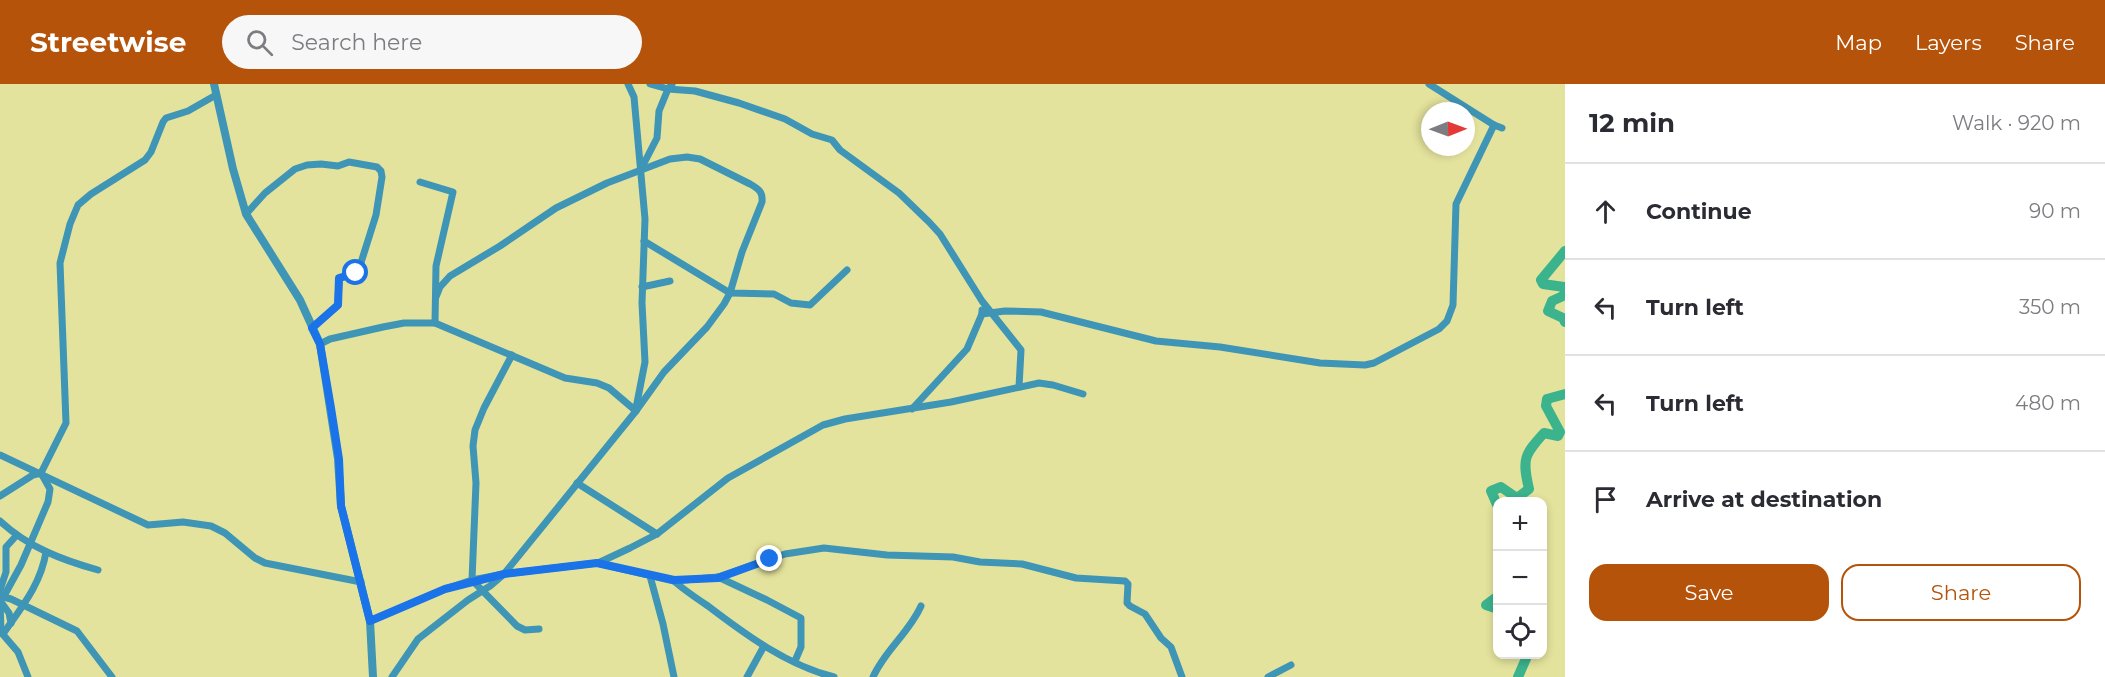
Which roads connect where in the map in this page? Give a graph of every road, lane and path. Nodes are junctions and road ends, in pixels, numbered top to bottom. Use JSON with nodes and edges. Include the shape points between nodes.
{"nodes":[{"id":1,"x":214,"y":84,"type":"edge"},
{"id":2,"x":628,"y":84,"type":"edge"},
{"id":3,"x":650,"y":84,"type":"edge"},
{"id":4,"x":1429,"y":84,"type":"edge"},
{"id":5,"x":670,"y":86,"type":"edge"},
{"id":6,"x":216,"y":95,"type":"junction"},
{"id":7,"x":640,"y":171,"type":"junction"},
{"id":8,"x":420,"y":182,"type":"dead end"},
{"id":9,"x":246,"y":214,"type":"junction"},
{"id":10,"x":644,"y":241,"type":"junction"},
{"id":11,"x":847,"y":270,"type":"dead end"},
{"id":12,"x":670,"y":281,"type":"dead end"},
{"id":13,"x":642,"y":287,"type":"junction"},
{"id":14,"x":730,"y":293,"type":"junction"},
{"id":15,"x":436,"y":297,"type":"junction"},
{"id":16,"x":982,"y":301,"type":"junction"},
{"id":17,"x":991,"y":312,"type":"junction"},
{"id":18,"x":982,"y":314,"type":"junction"},
{"id":19,"x":435,"y":323,"type":"junction"},
{"id":20,"x":312,"y":328,"type":"junction"},
{"id":21,"x":320,"y":344,"type":"junction"},
{"id":22,"x":512,"y":354,"type":"junction"},
{"id":23,"x":1019,"y":387,"type":"junction"},
{"id":24,"x":1083,"y":394,"type":"dead end"},
{"id":25,"x":912,"y":409,"type":"junction"},
{"id":26,"x":636,"y":411,"type":"junction"},
{"id":27,"x":0,"y":455,"type":"edge"},
{"id":28,"x":41,"y":473,"type":"junction"},
{"id":29,"x":577,"y":483,"type":"junction"},
{"id":30,"x":0,"y":496,"type":"edge"},
{"id":31,"x":0,"y":522,"type":"edge"},
{"id":32,"x":657,"y":534,"type":"junction"},
{"id":33,"x":16,"y":536,"type":"junction"},
{"id":34,"x":30,"y":543,"type":"junction"},
{"id":35,"x":46,"y":552,"type":"junction"},
{"id":36,"x":597,"y":563,"type":"junction"},
{"id":37,"x":98,"y":570,"type":"dead end"},
{"id":38,"x":504,"y":574,"type":"junction"},
{"id":39,"x":650,"y":576,"type":"junction"},
{"id":40,"x":718,"y":578,"type":"junction"},
{"id":41,"x":472,"y":580,"type":"junction"},
{"id":42,"x":674,"y":580,"type":"junction"},
{"id":43,"x":361,"y":582,"type":"junction"},
{"id":44,"x":483,"y":590,"type":"junction"},
{"id":45,"x":1,"y":597,"type":"edge"},
{"id":46,"x":25,"y":606,"type":"junction"},
{"id":47,"x":921,"y":606,"type":"dead end"},
{"id":48,"x":370,"y":621,"type":"junction"},
{"id":49,"x":11,"y":623,"type":"junction"},
{"id":50,"x":539,"y":629,"type":"dead end"},
{"id":51,"x":2,"y":632,"type":"edge"},
{"id":52,"x":764,"y":646,"type":"junction"},
{"id":53,"x":795,"y":661,"type":"junction"},
{"id":54,"x":1291,"y":665,"type":"dead end"},
{"id":55,"x":824,"y":675,"type":"edge"},
{"id":56,"x":28,"y":677,"type":"edge"},
{"id":57,"x":112,"y":677,"type":"edge"},
{"id":58,"x":373,"y":677,"type":"edge"},
{"id":59,"x":392,"y":677,"type":"edge"},
{"id":60,"x":675,"y":677,"type":"edge"},
{"id":61,"x":747,"y":677,"type":"edge"},
{"id":62,"x":834,"y":677,"type":"edge"},
{"id":63,"x":873,"y":677,"type":"edge"},
{"id":64,"x":1182,"y":677,"type":"edge"},
{"id":65,"x":1268,"y":677,"type":"edge"}],
"edges":[{"from":1,"to":6,"type":"street"},
{"from":2,"to":7,"type":"street","via":[[634,97]]},
{"from":3,"to":5,"type":"street"},
{"from":4,"to":17,"type":"street","via":[[1498,126],[1456,204],[1453,305],[1447,321],[1374,363],[1320,363],[1156,341],[1041,312]]},
{"from":5,"to":7,"type":"street","via":[[659,111],[657,138]]},
{"from":5,"to":16,"type":"street","via":[[739,103],[832,140],[929,222]]},
{"from":6,"to":9,"type":"street"},
{"from":6,"to":28,"type":"street","via":[[166,118],[145,160],[78,205],[60,263],[66,423]]},
{"from":7,"to":10,"type":"street"},
{"from":7,"to":14,"type":"street","via":[[687,157],[700,159],[758,188],[762,202]]},
{"from":7,"to":15,"type":"street","via":[[556,208],[450,276]]},
{"from":8,"to":15,"type":"street","via":[[453,192],[436,266]]},
{"from":9,"to":20,"type":"street","via":[[300,300]]},
{"from":9,"to":20,"type":"street","via":[[280,181],[308,165],[338,166],[349,162],[381,171],[376,215],[359,269],[339,278],[338,305]]},
{"from":10,"to":13,"type":"street"},
{"from":10,"to":14,"type":"street"},
{"from":11,"to":14,"type":"street","via":[[810,305],[791,303],[774,294]]},
{"from":12,"to":13,"type":"street"},
{"from":13,"to":26,"type":"street","via":[[645,362]]},
{"from":14,"to":26,"type":"street","via":[[707,327],[664,372]]},
{"from":15,"to":19,"type":"street"},
{"from":16,"to":17,"type":"street"},
{"from":16,"to":18,"type":"street"},
{"from":17,"to":18,"type":"street"},
{"from":17,"to":23,"type":"street","via":[[1021,350]]},
{"from":18,"to":25,"type":"street","via":[[967,349]]},
{"from":19,"to":21,"type":"street","via":[[383,327]]},
{"from":19,"to":22,"type":"street"},
{"from":20,"to":21,"type":"street"},
{"from":21,"to":43,"type":"street","via":[[339,459],[341,506]]},
{"from":22,"to":26,"type":"street","via":[[571,380],[609,388]]},
{"from":22,"to":41,"type":"street","via":[[484,408],[474,438]]},
{"from":23,"to":24,"type":"street","via":[[1045,383]]},
{"from":23,"to":25,"type":"street"},
{"from":25,"to":32,"type":"street","via":[[823,425],[728,478]]},
{"from":26,"to":29,"type":"street"},
{"from":27,"to":28,"type":"street"},
{"from":28,"to":30,"type":"street"},
{"from":28,"to":34,"type":"street","via":[[50,495]]},
{"from":28,"to":43,"type":"street","via":[[148,525],[183,522],[211,526],[265,563]]},
{"from":29,"to":32,"type":"street"},
{"from":29,"to":38,"type":"street"},
{"from":31,"to":33,"type":"street"},
{"from":32,"to":36,"type":"street"},
{"from":33,"to":34,"type":"street"},
{"from":33,"to":45,"type":"street","via":[[6,547]]},
{"from":34,"to":35,"type":"street"},
{"from":34,"to":45,"type":"street"},
{"from":35,"to":37,"type":"street"},
{"from":35,"to":46,"type":"street"},
{"from":36,"to":38,"type":"street"},
{"from":36,"to":39,"type":"street"},
{"from":38,"to":41,"type":"street"},
{"from":38,"to":44,"type":"street"},
{"from":39,"to":42,"type":"street"},
{"from":39,"to":60,"type":"street"},
{"from":40,"to":42,"type":"street"},
{"from":40,"to":53,"type":"street","via":[[801,618],[801,647]]},
{"from":40,"to":64,"type":"street","via":[[785,554],[824,548],[1030,565],[1076,578],[1120,579],[1128,584],[1127,603],[1144,614],[1172,647]]},
{"from":41,"to":44,"type":"street"},
{"from":41,"to":48,"type":"street"},
{"from":42,"to":52,"type":"street"},
{"from":43,"to":48,"type":"street"},
{"from":44,"to":50,"type":"street","via":[[517,626]]},
{"from":44,"to":59,"type":"street","via":[[418,639]]},
{"from":45,"to":46,"type":"street"},
{"from":45,"to":49,"type":"street"},
{"from":45,"to":51,"type":"street"},
{"from":46,"to":49,"type":"street"},
{"from":46,"to":57,"type":"street","via":[[77,631]]},
{"from":47,"to":63,"type":"street"},
{"from":48,"to":58,"type":"street"},
{"from":49,"to":51,"type":"street"},
{"from":51,"to":56,"type":"street","via":[[22,659]]},
{"from":52,"to":53,"type":"street"},
{"from":52,"to":61,"type":"street"},
{"from":53,"to":55,"type":"street"},
{"from":54,"to":65,"type":"street"},
{"from":55,"to":62,"type":"street"}]}
